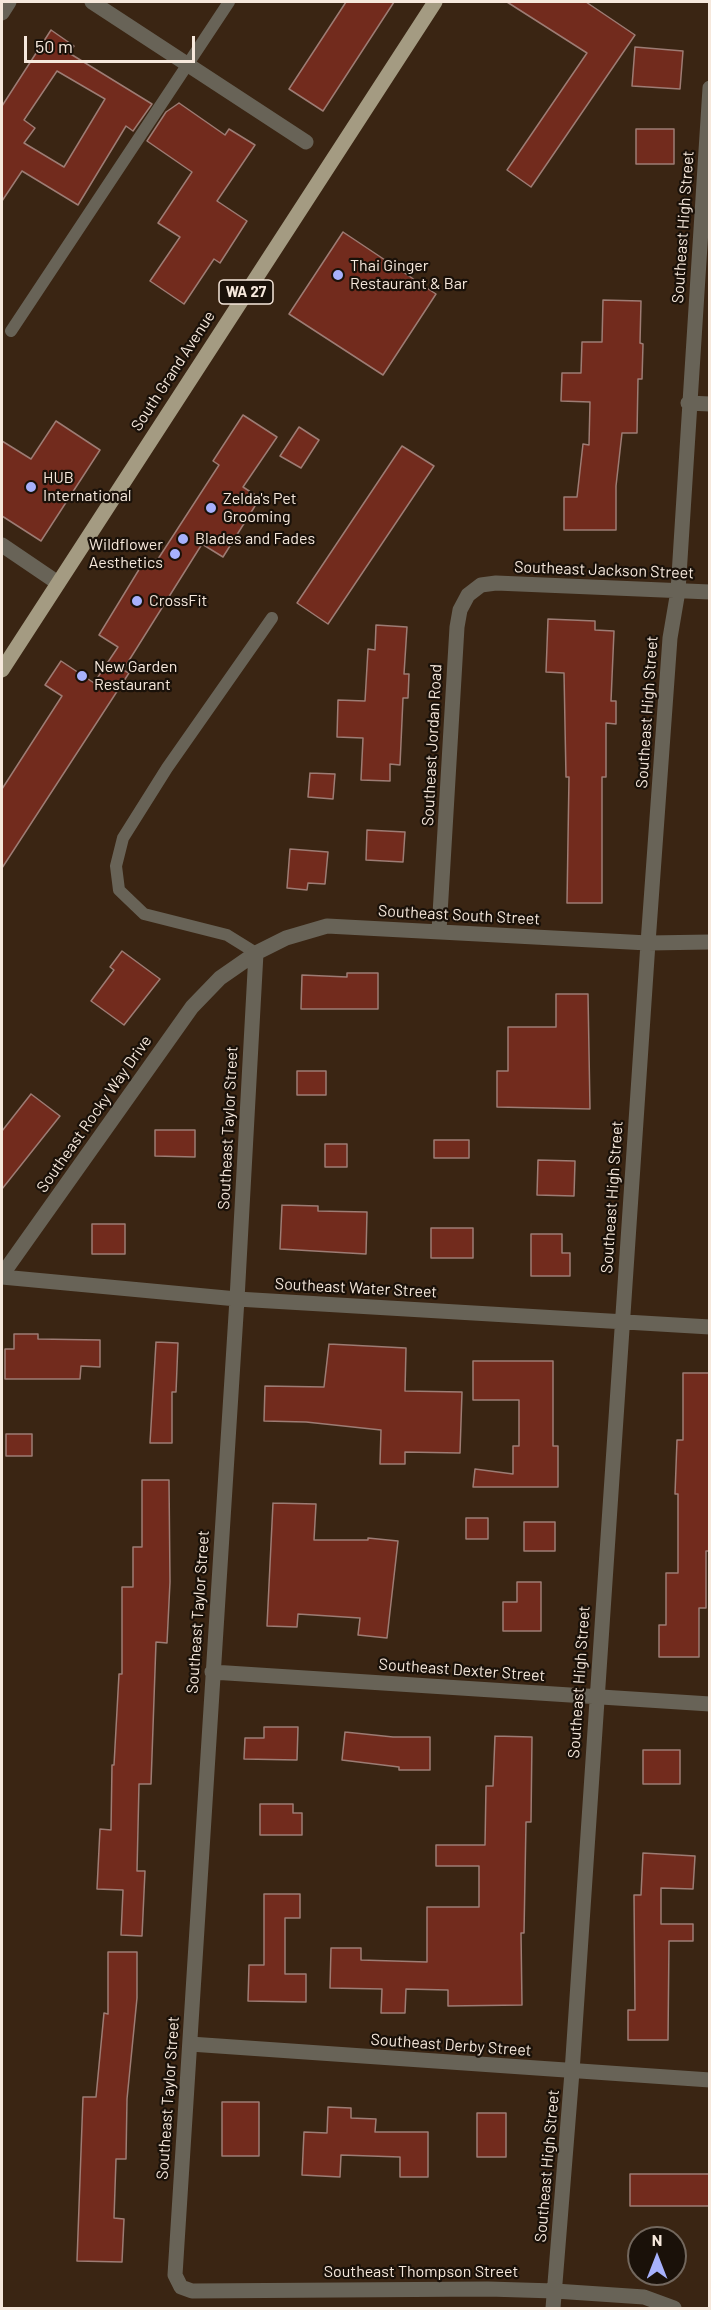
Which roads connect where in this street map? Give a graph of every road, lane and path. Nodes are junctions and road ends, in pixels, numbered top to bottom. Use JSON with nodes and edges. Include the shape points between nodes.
{"nodes":[{"id":1,"x":9,"y":2,"type":"edge"},
{"id":2,"x":92,"y":2,"type":"edge"},
{"id":3,"x":229,"y":2,"type":"edge"},
{"id":4,"x":435,"y":2,"type":"edge"},
{"id":5,"x":2,"y":14,"type":"edge"},
{"id":6,"x":188,"y":66,"type":"junction"},
{"id":7,"x":710,"y":88,"type":"edge"},
{"id":8,"x":306,"y":142,"type":"dead end"},
{"id":9,"x":706,"y":212,"type":"edge"},
{"id":10,"x":11,"y":331,"type":"dead end"},
{"id":11,"x":688,"y":403,"type":"junction"},
{"id":12,"x":710,"y":404,"type":"edge"},
{"id":13,"x":2,"y":545,"type":"edge"},
{"id":14,"x":58,"y":582,"type":"junction"},
{"id":15,"x":496,"y":583,"type":"joint"},
{"id":16,"x":678,"y":591,"type":"junction"},
{"id":17,"x":710,"y":592,"type":"edge"},
{"id":18,"x":272,"y":618,"type":"dead end"},
{"id":19,"x":2,"y":670,"type":"edge"},
{"id":20,"x":439,"y":931,"type":"junction"},
{"id":21,"x":710,"y":942,"type":"edge"},
{"id":22,"x":648,"y":943,"type":"junction"},
{"id":23,"x":255,"y":952,"type":"junction"},
{"id":24,"x":220,"y":978,"type":"joint"},
{"id":25,"x":2,"y":1276,"type":"edge"},
{"id":26,"x":237,"y":1299,"type":"junction"},
{"id":27,"x":622,"y":1322,"type":"junction"},
{"id":28,"x":710,"y":1327,"type":"edge"},
{"id":29,"x":212,"y":1672,"type":"junction"},
{"id":30,"x":596,"y":1697,"type":"junction"},
{"id":31,"x":710,"y":1704,"type":"edge"},
{"id":32,"x":190,"y":2044,"type":"junction"},
{"id":33,"x":572,"y":2072,"type":"junction"},
{"id":34,"x":710,"y":2080,"type":"edge"},
{"id":35,"x":175,"y":2275,"type":"joint"},
{"id":36,"x":555,"y":2291,"type":"junction"},
{"id":37,"x":553,"y":2308,"type":"edge"},
{"id":38,"x":674,"y":2308,"type":"edge"}],
"edges":[{"from":1,"to":5,"type":"street"},
{"from":2,"to":6,"type":"street"},
{"from":3,"to":6,"type":"lane"},
{"from":4,"to":14,"type":"main road","name":"South Grand Avenue","number":"WA 27"},
{"from":6,"to":8,"type":"street"},
{"from":6,"to":10,"type":"lane"},
{"from":7,"to":9,"type":"street","name":"Southeast High Street"},
{"from":9,"to":11,"type":"street","name":"Southeast High Street"},
{"from":11,"to":12,"type":"street"},
{"from":11,"to":16,"type":"street","name":"Southeast High Street"},
{"from":13,"to":14,"type":"street"},
{"from":14,"to":19,"type":"main road","name":"South Grand Avenue","number":"WA 27"},
{"from":15,"to":16,"type":"street","name":"Southeast Jackson Street"},
{"from":15,"to":20,"type":"street","name":"Southeast Jordan Road","via":[[481,585],[468,595],[456,627]]},
{"from":16,"to":17,"type":"street","name":"Southeast Jackson Street"},
{"from":16,"to":22,"type":"street","name":"Southeast High Street","via":[[670,638]]},
{"from":18,"to":23,"type":"lane","via":[[167,768],[123,838],[116,866],[119,890],[144,914],[227,935]]},
{"from":20,"to":22,"type":"street","name":"Southeast South Street"},
{"from":20,"to":23,"type":"street","name":"Southeast South Street","via":[[327,926]]},
{"from":21,"to":22,"type":"street","name":"Southeast South Street"},
{"from":22,"to":27,"type":"street","name":"Southeast High Street"},
{"from":23,"to":24,"type":"street","name":"Southeast South Street"},
{"from":23,"to":26,"type":"street","name":"Southeast Taylor Street"},
{"from":24,"to":25,"type":"street","name":"Southeast Rocky Way Drive","via":[[192,1007]]},
{"from":25,"to":26,"type":"street","name":"Southeast Water Street"},
{"from":26,"to":27,"type":"street","name":"Southeast Water Street"},
{"from":26,"to":29,"type":"street","name":"Southeast Taylor Street"},
{"from":27,"to":28,"type":"street","name":"Southeast Water Street"},
{"from":27,"to":30,"type":"street","name":"Southeast High Street"},
{"from":29,"to":30,"type":"street","name":"Southeast Dexter Street"},
{"from":29,"to":32,"type":"street","name":"Southeast Taylor Street"},
{"from":30,"to":31,"type":"street","name":"Southeast Dexter Street"},
{"from":30,"to":33,"type":"street","name":"Southeast High Street"},
{"from":32,"to":33,"type":"street","name":"Southeast Derby Street"},
{"from":32,"to":35,"type":"street","name":"Southeast Taylor Street"},
{"from":33,"to":34,"type":"street","name":"Southeast Derby Street"},
{"from":33,"to":36,"type":"street","name":"Southeast High Street"},
{"from":35,"to":36,"type":"street","name":"Southeast Thompson Street","via":[[181,2287],[192,2291]]},
{"from":36,"to":37,"type":"street","name":"Southeast High Street"},
{"from":36,"to":38,"type":"street","name":"Southeast Thompson Street","via":[[644,2297]]}]}
